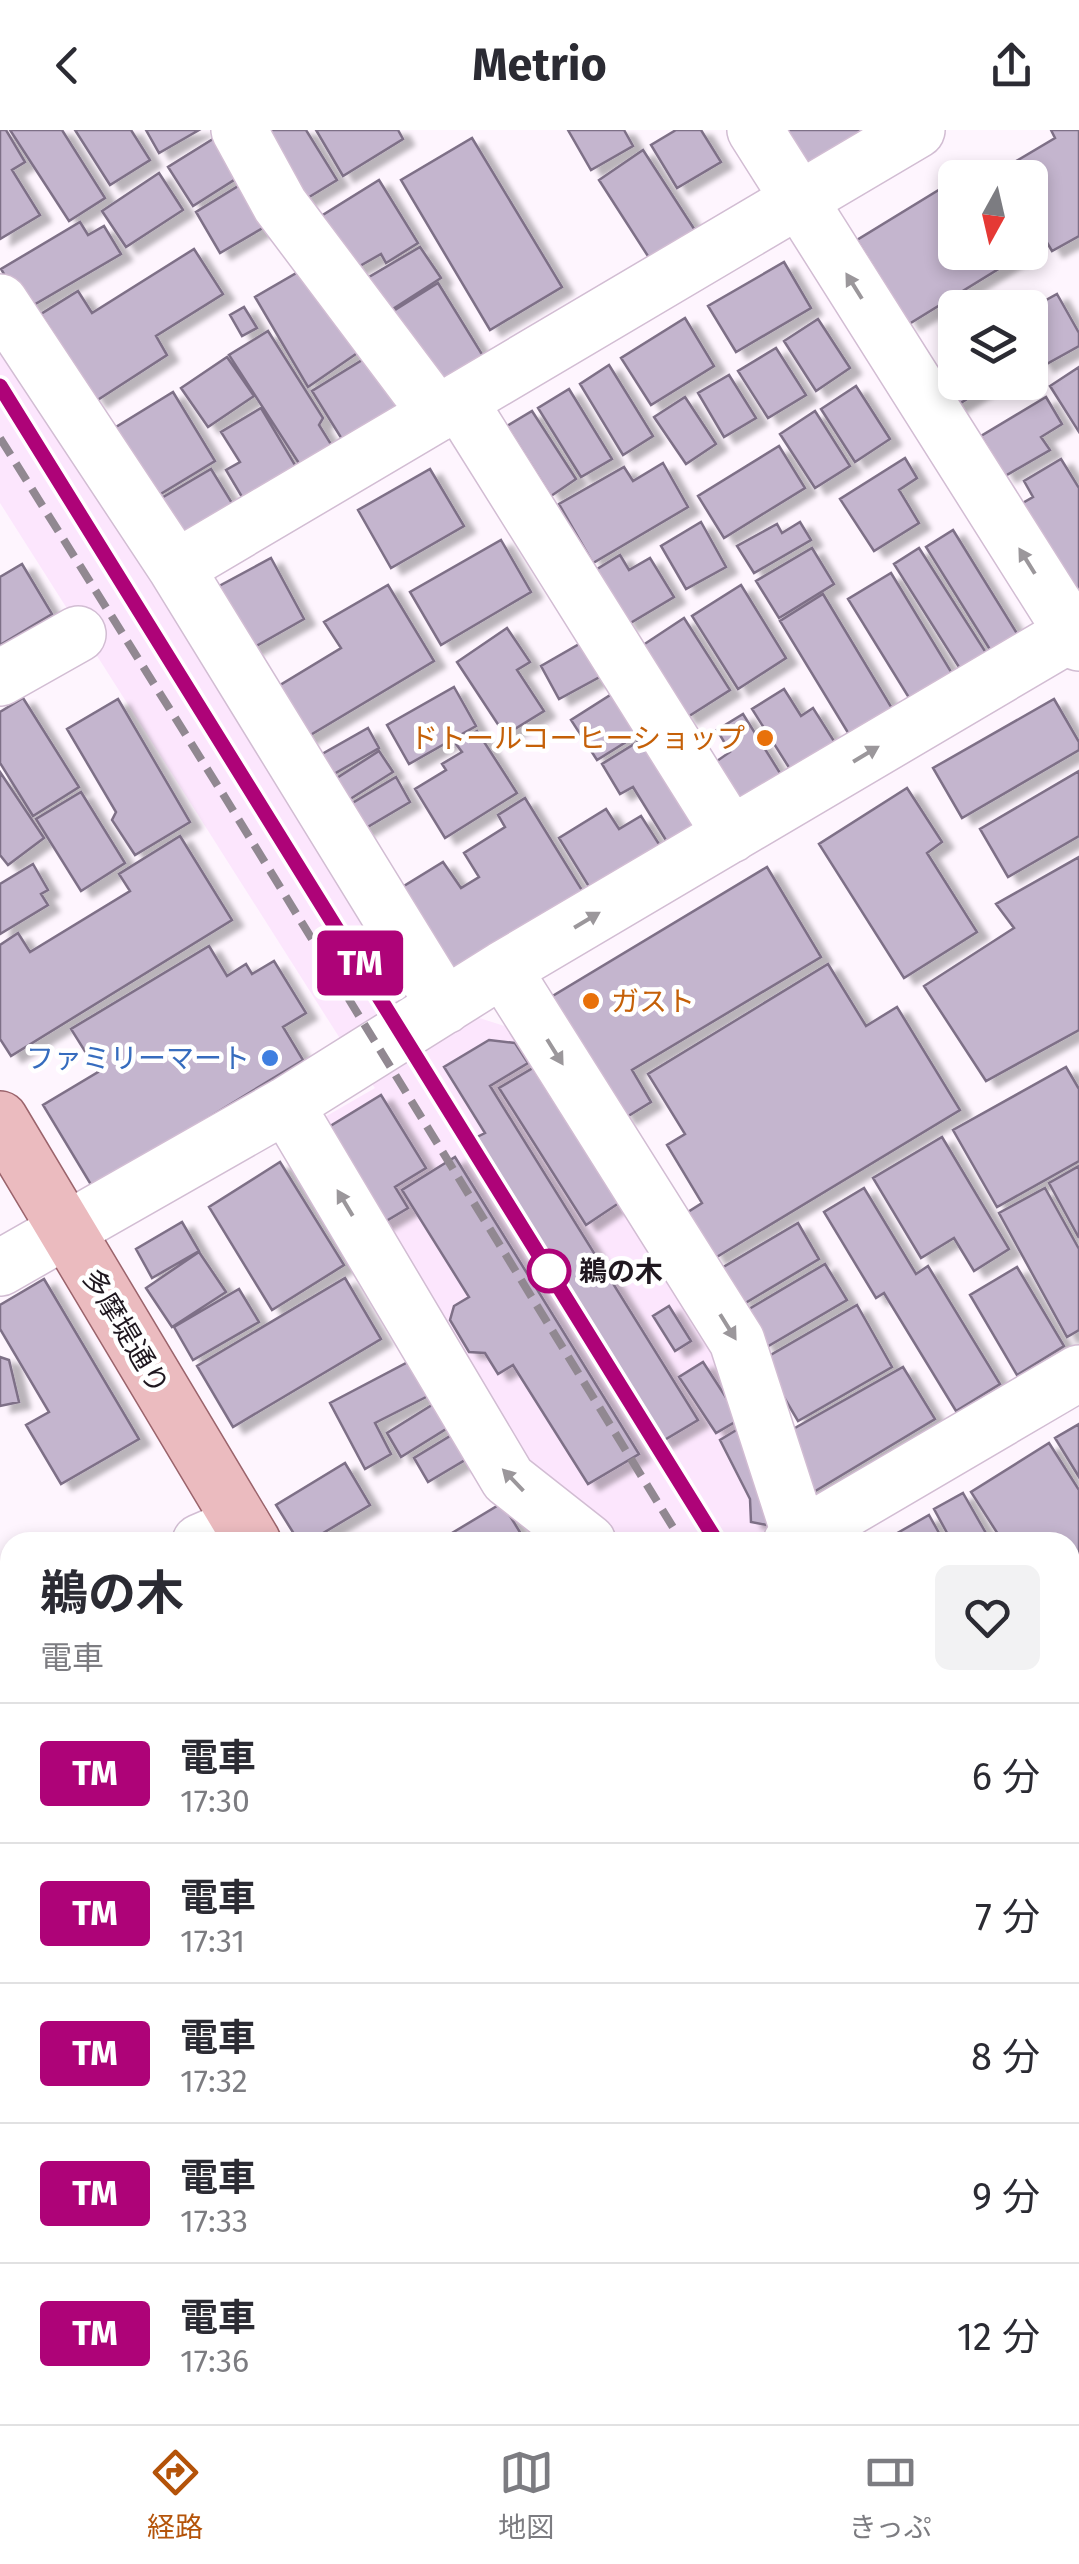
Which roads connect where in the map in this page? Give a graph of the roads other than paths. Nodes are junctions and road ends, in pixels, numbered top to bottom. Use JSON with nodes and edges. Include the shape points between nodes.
{"nodes":[{"id":1,"x":239,"y":130,"type":"edge"},
{"id":2,"x":756,"y":130,"type":"edge"},
{"id":3,"x":918,"y":130,"type":"edge"},
{"id":4,"x":800,"y":200,"type":"junction"},
{"id":5,"x":0,"y":302,"type":"edge"},
{"id":6,"x":448,"y":407,"type":"junction"},
{"id":7,"x":176,"y":568,"type":"junction"},
{"id":8,"x":78,"y":634,"type":"dead end"},
{"id":9,"x":1077,"y":635,"type":"edge"},
{"id":10,"x":0,"y":678,"type":"edge"},
{"id":11,"x":731,"y":834,"type":"junction"},
{"id":12,"x":503,"y":969,"type":"junction"},
{"id":13,"x":445,"y":1006,"type":"junction"},
{"id":14,"x":286,"y":1105,"type":"junction"},
{"id":15,"x":0,"y":1119,"type":"edge"},
{"id":16,"x":66,"y":1230,"type":"junction"},
{"id":17,"x":0,"y":1268,"type":"edge"},
{"id":18,"x":1076,"y":1381,"type":"edge"},
{"id":19,"x":230,"y":1532,"type":"edge"},
{"id":20,"x":575,"y":1532,"type":"edge"},
{"id":21,"x":794,"y":1532,"type":"edge"},
{"id":22,"x":813,"y":1532,"type":"edge"}],
"edges":[{"from":1,"to":6,"type":"street","via":[[280,205]]},
{"from":2,"to":4,"type":"street"},
{"from":3,"to":4,"type":"street"},
{"from":4,"to":6,"type":"street"},
{"from":9,"to":4,"type":"street","one_way":true},
{"from":5,"to":7,"type":"street"},
{"from":6,"to":7,"type":"street"},
{"from":6,"to":11,"type":"street"},
{"from":7,"to":13,"type":"street"},
{"from":8,"to":10,"type":"street"},
{"from":11,"to":9,"type":"street","one_way":true},
{"from":12,"to":11,"type":"street","one_way":true},
{"from":12,"to":13,"type":"street"},
{"from":12,"to":21,"type":"street","one_way":true,"via":[[737,1340]]},
{"from":13,"to":14,"type":"street"},
{"from":14,"to":16,"type":"street"},
{"from":20,"to":14,"type":"street","one_way":true,"via":[[508,1479]]},
{"from":15,"to":16,"type":"main road","name":"多摩堤通り"},
{"from":16,"to":17,"type":"street"},
{"from":16,"to":19,"type":"main road","name":"多摩堤通り"},
{"from":18,"to":22,"type":"street"}]}
